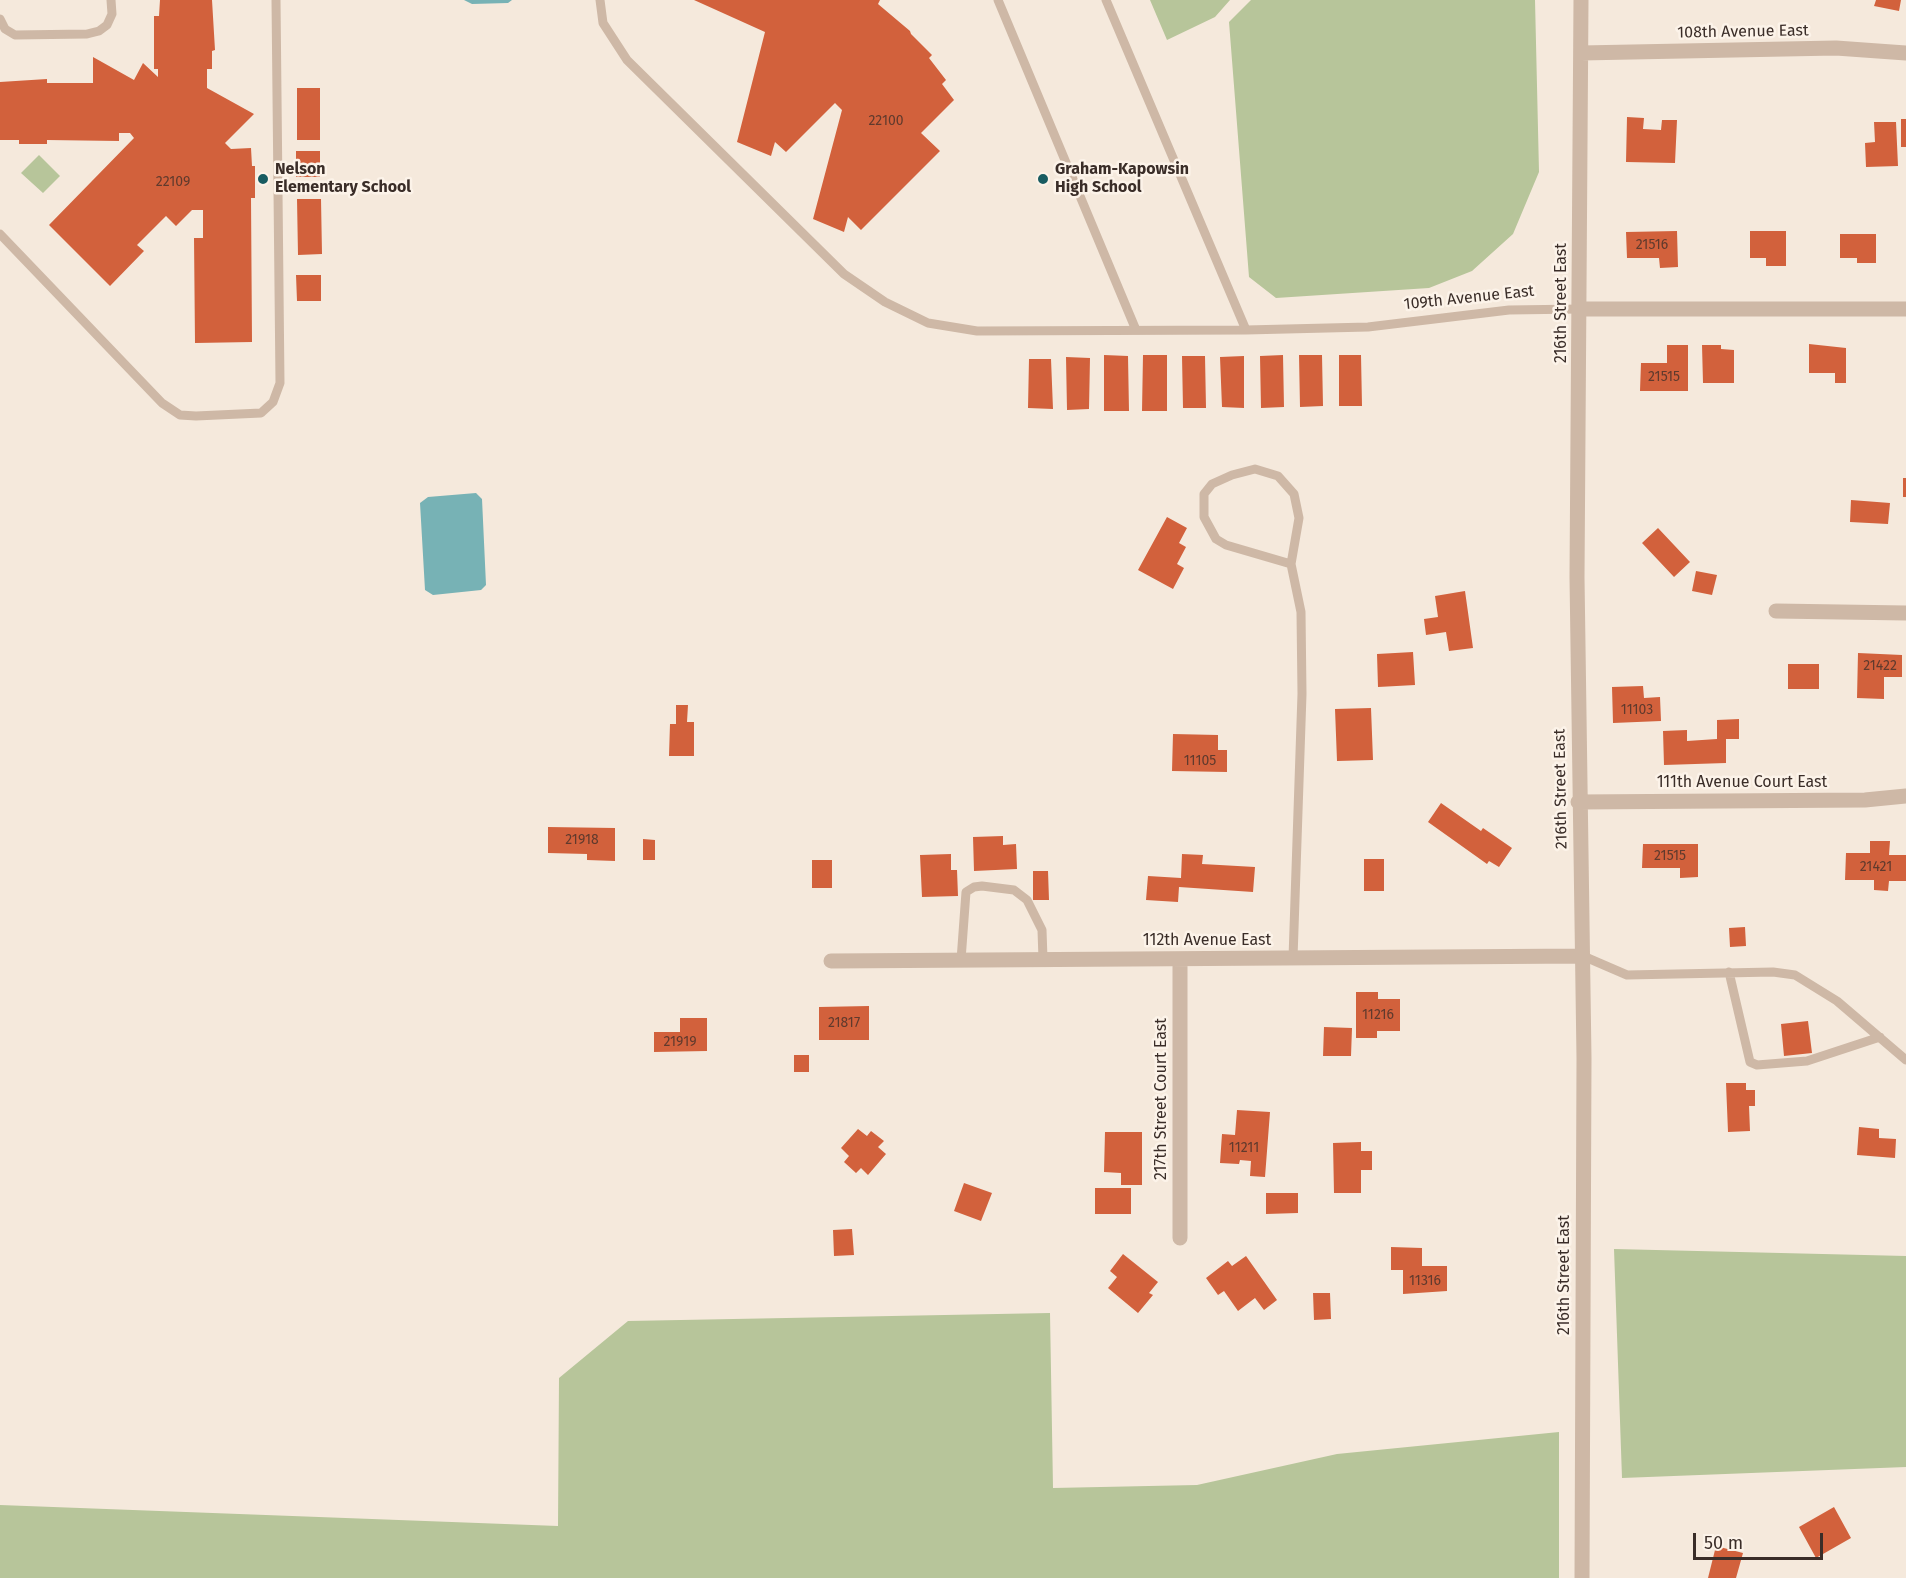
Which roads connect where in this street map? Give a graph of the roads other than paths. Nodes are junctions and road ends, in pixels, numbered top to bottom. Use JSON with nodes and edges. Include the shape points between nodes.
{"nodes":[{"id":1,"x":111,"y":0,"type":"edge"},
{"id":2,"x":276,"y":0,"type":"edge"},
{"id":3,"x":600,"y":0,"type":"edge"},
{"id":4,"x":998,"y":0,"type":"edge"},
{"id":5,"x":1106,"y":0,"type":"edge"},
{"id":6,"x":1581,"y":0,"type":"edge"},
{"id":7,"x":0,"y":19,"type":"edge"},
{"id":8,"x":1581,"y":52,"type":"junction"},
{"id":9,"x":1906,"y":53,"type":"edge"},
{"id":10,"x":0,"y":234,"type":"edge"},
{"id":11,"x":1580,"y":309,"type":"junction"},
{"id":12,"x":1906,"y":309,"type":"edge"},
{"id":13,"x":1136,"y":330,"type":"junction"},
{"id":14,"x":1246,"y":330,"type":"junction"},
{"id":15,"x":1292,"y":564,"type":"junction"},
{"id":16,"x":1776,"y":611,"type":"dead end"},
{"id":17,"x":1906,"y":613,"type":"edge"},
{"id":18,"x":1906,"y":796,"type":"edge"},
{"id":19,"x":1578,"y":802,"type":"junction"},
{"id":20,"x":1583,"y":956,"type":"junction"},
{"id":21,"x":1293,"y":958,"type":"junction"},
{"id":22,"x":1043,"y":959,"type":"junction"},
{"id":23,"x":1180,"y":959,"type":"junction"},
{"id":24,"x":962,"y":960,"type":"junction"},
{"id":25,"x":831,"y":961,"type":"dead end"},
{"id":26,"x":1729,"y":972,"type":"junction"},
{"id":27,"x":1880,"y":1037,"type":"junction"},
{"id":28,"x":1906,"y":1060,"type":"edge"},
{"id":29,"x":1180,"y":1238,"type":"dead end"},
{"id":30,"x":1582,"y":1578,"type":"edge"}],
"edges":[{"from":1,"to":7,"type":"lane","via":[[107,25],[87,34],[15,35],[5,29]]},
{"from":2,"to":10,"type":"lane","via":[[280,384],[273,402],[261,412],[180,415],[162,403]]},
{"from":3,"to":13,"type":"lane","name":"109th Avenue East","via":[[603,23],[627,60],[843,274],[885,302],[928,323],[976,331]]},
{"from":4,"to":13,"type":"lane"},
{"from":5,"to":14,"type":"lane"},
{"from":6,"to":8,"type":"street","name":"216th Street East"},
{"from":8,"to":9,"type":"street","name":"108th Avenue East","via":[[1836,48]]},
{"from":8,"to":11,"type":"street","name":"216th Street East"},
{"from":11,"to":12,"type":"street","name":"109th Avenue East"},
{"from":11,"to":14,"type":"lane","name":"109th Avenue East","via":[[1509,310],[1368,327]]},
{"from":11,"to":19,"type":"street","name":"216th Street East"},
{"from":13,"to":14,"type":"lane","name":"109th Avenue East"},
{"from":15,"to":15,"type":"lane","via":[[1216,539],[1204,517],[1204,494],[1212,484],[1255,469],[1278,476],[1294,494],[1299,518]]},
{"from":15,"to":21,"type":"lane","via":[[1301,612],[1302,694]]},
{"from":16,"to":17,"type":"street"},
{"from":18,"to":19,"type":"street","name":"111th Avenue Court East","via":[[1865,800]]},
{"from":19,"to":20,"type":"street","name":"216th Street East"},
{"from":20,"to":21,"type":"street","name":"112th Avenue East"},
{"from":20,"to":26,"type":"lane","via":[[1627,975]]},
{"from":20,"to":30,"type":"street","name":"216th Street East"},
{"from":21,"to":23,"type":"street","name":"112th Avenue East"},
{"from":22,"to":23,"type":"street","name":"112th Avenue East"},
{"from":22,"to":24,"type":"street","name":"112th Avenue East"},
{"from":22,"to":24,"type":"lane","via":[[1042,930],[1027,900],[1014,890],[982,886],[966,892]]},
{"from":23,"to":29,"type":"street","name":"217th Street Court East"},
{"from":24,"to":25,"type":"street","name":"112th Avenue East"},
{"from":26,"to":27,"type":"lane","via":[[1795,975],[1837,1001]]},
{"from":26,"to":27,"type":"lane","via":[[1750,1062],[1757,1065],[1807,1061]]},
{"from":27,"to":28,"type":"lane"}]}
